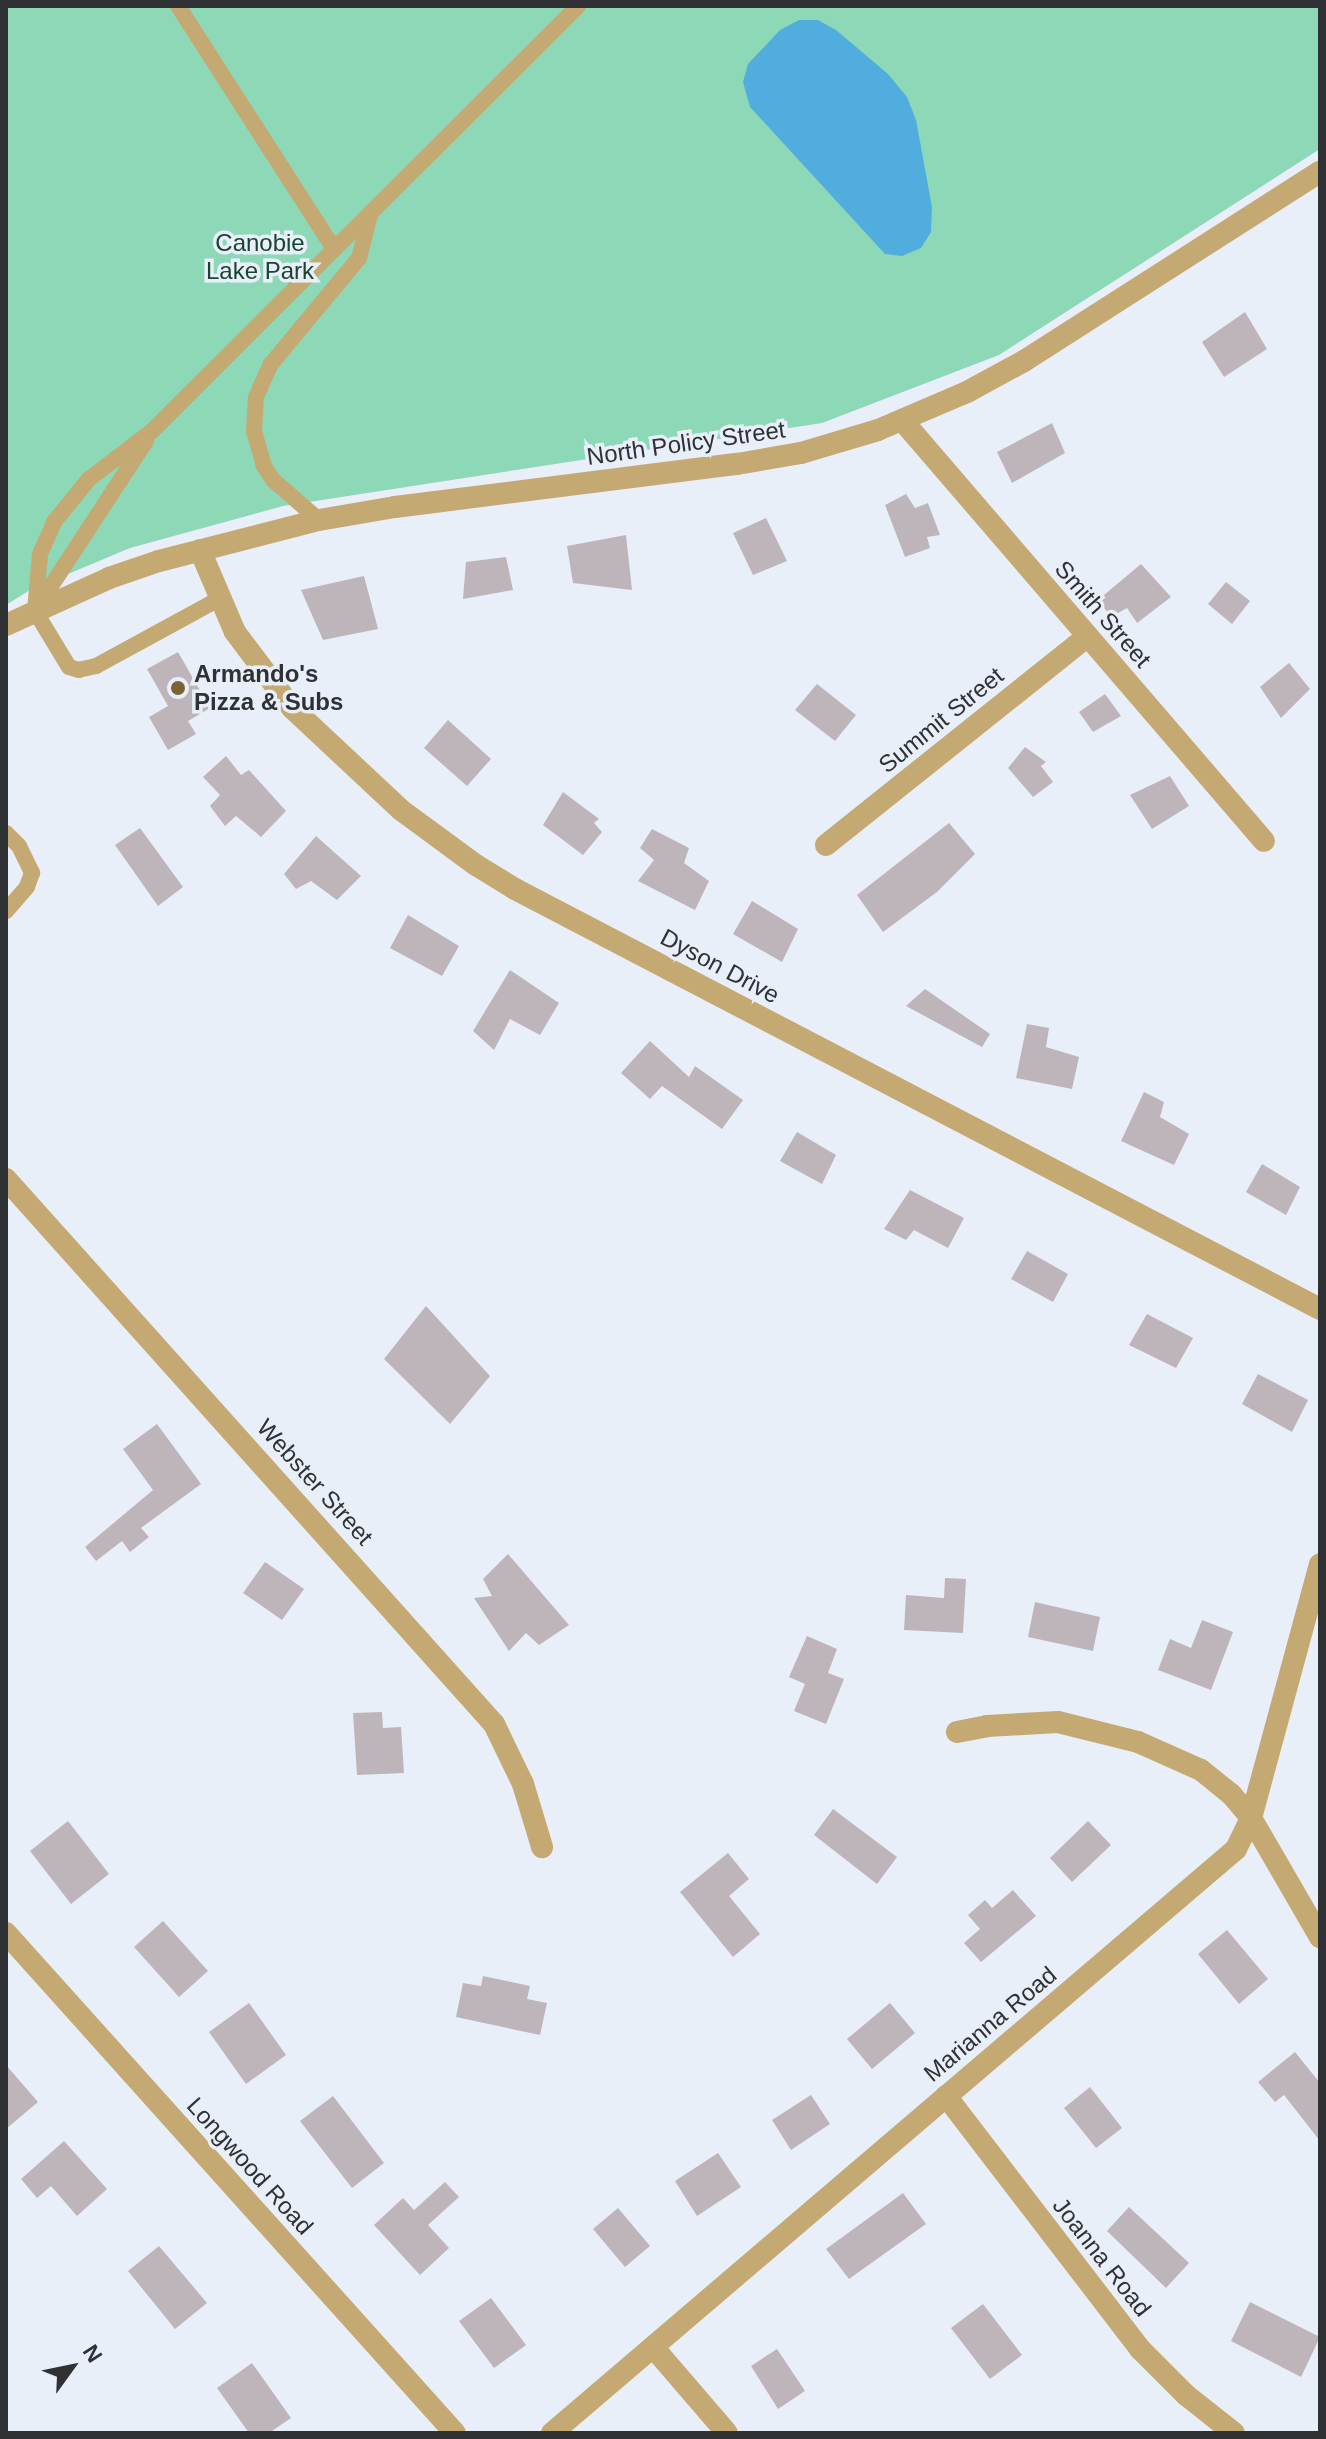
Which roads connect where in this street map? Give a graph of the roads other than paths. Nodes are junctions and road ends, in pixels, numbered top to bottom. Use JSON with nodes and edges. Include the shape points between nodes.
{"nodes":[{"id":1,"x":178,"y":6,"type":"edge"},
{"id":2,"x":578,"y":6,"type":"edge"},
{"id":3,"x":1320,"y":172,"type":"edge"},
{"id":4,"x":370,"y":213,"type":"junction"},
{"id":5,"x":334,"y":249,"type":"junction"},
{"id":6,"x":902,"y":420,"type":"junction"},
{"id":7,"x":152,"y":431,"type":"junction"},
{"id":8,"x":319,"y":520,"type":"junction"},
{"id":9,"x":200,"y":550,"type":"junction"},
{"id":10,"x":219,"y":599,"type":"junction"},
{"id":11,"x":35,"y":611,"type":"junction"},
{"id":12,"x":6,"y":625,"type":"edge"},
{"id":13,"x":1088,"y":636,"type":"junction"},
{"id":14,"x":6,"y":833,"type":"edge"},
{"id":15,"x":1264,"y":841,"type":"dead end"},
{"id":16,"x":826,"y":845,"type":"dead end"},
{"id":17,"x":6,"y":911,"type":"edge"},
{"id":18,"x":6,"y":1179,"type":"edge"},
{"id":19,"x":1320,"y":1309,"type":"edge"},
{"id":20,"x":1320,"y":1564,"type":"edge"},
{"id":21,"x":957,"y":1732,"type":"dead end"},
{"id":22,"x":1251,"y":1818,"type":"junction"},
{"id":23,"x":542,"y":1847,"type":"dead end"},
{"id":24,"x":6,"y":1933,"type":"edge"},
{"id":25,"x":1320,"y":1937,"type":"edge"},
{"id":26,"x":946,"y":2096,"type":"junction"},
{"id":27,"x":653,"y":2347,"type":"junction"},
{"id":28,"x":455,"y":2433,"type":"edge"},
{"id":29,"x":552,"y":2433,"type":"edge"},
{"id":30,"x":727,"y":2433,"type":"edge"},
{"id":31,"x":1234,"y":2433,"type":"edge"}],
"edges":[{"from":1,"to":5,"type":"lane"},
{"from":2,"to":4,"type":"lane"},
{"from":3,"to":6,"type":"street","name":"North Policy Street","via":[[1024,361]]},
{"from":4,"to":5,"type":"lane"},
{"from":4,"to":8,"type":"lane","via":[[359,258],[271,364],[256,397],[254,432],[264,466]]},
{"from":5,"to":7,"type":"lane"},
{"from":6,"to":8,"type":"street","name":"North Policy Street","via":[[811,451],[737,464]]},
{"from":6,"to":13,"type":"street","name":"Smith Street"},
{"from":7,"to":11,"type":"lane"},
{"from":7,"to":11,"type":"lane","via":[[89,479],[54,522],[40,554]]},
{"from":8,"to":9,"type":"street","name":"North Policy Street"},
{"from":9,"to":10,"type":"street","name":"Dyson Drive"},
{"from":9,"to":11,"type":"street","name":"North Policy Street","via":[[109,578]]},
{"from":10,"to":11,"type":"lane","via":[[96,666],[79,670],[69,667]]},
{"from":10,"to":19,"type":"street","name":"Dyson Drive","via":[[235,632],[292,708],[401,810],[476,865]]},
{"from":11,"to":12,"type":"street","name":"North Policy Street"},
{"from":13,"to":15,"type":"street","name":"Smith Street"},
{"from":13,"to":16,"type":"street","name":"Summit Street"},
{"from":14,"to":17,"type":"lane","via":[[28,859],[32,873]]},
{"from":18,"to":23,"type":"street","name":"Webster Street","via":[[494,1724],[523,1784]]},
{"from":20,"to":22,"type":"street","name":"Marianna Road"},
{"from":21,"to":22,"type":"street","via":[[1058,1722],[1112,1734],[1201,1770]]},
{"from":22,"to":25,"type":"street"},
{"from":22,"to":26,"type":"street","name":"Marianna Road","via":[[1236,1849],[1215,1871]]},
{"from":24,"to":28,"type":"street","name":"Longwood Road"},
{"from":26,"to":27,"type":"street","name":"Marianna Road"},
{"from":26,"to":31,"type":"street","name":"Joanna Road","via":[[1140,2349]]},
{"from":27,"to":29,"type":"street","name":"Marianna Road"},
{"from":27,"to":30,"type":"street"}]}
